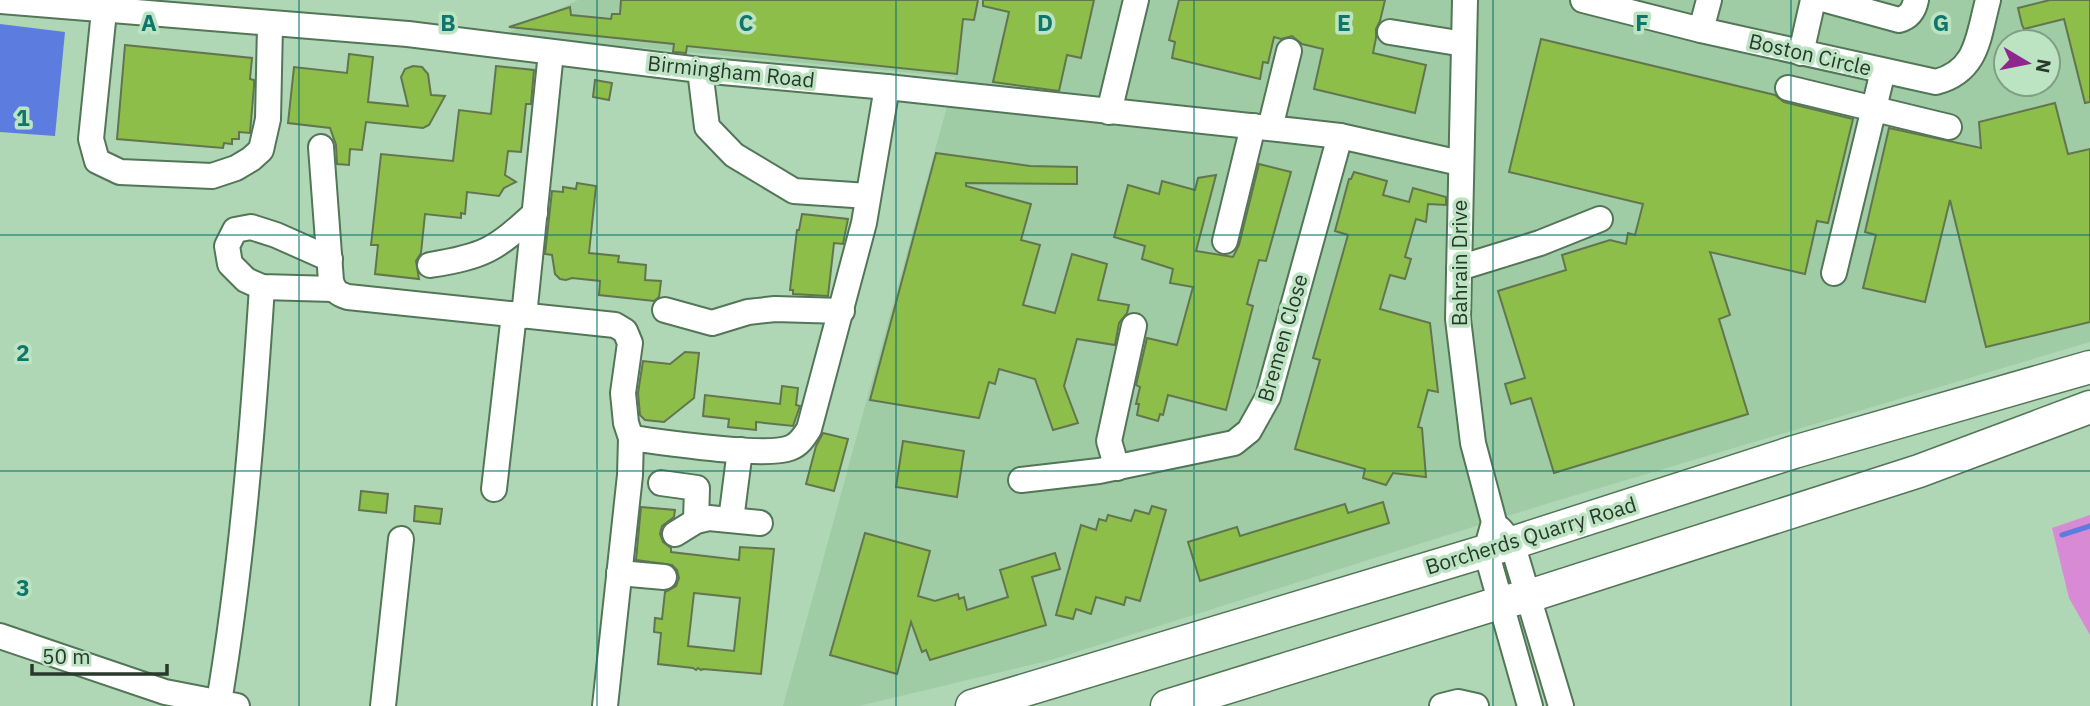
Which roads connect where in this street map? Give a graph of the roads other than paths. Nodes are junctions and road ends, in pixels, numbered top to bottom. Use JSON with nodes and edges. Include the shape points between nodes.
{"nodes":[{"id":1,"x":1136,"y":0,"type":"edge"},
{"id":2,"x":1465,"y":0,"type":"edge"},
{"id":3,"x":1583,"y":0,"type":"edge"},
{"id":4,"x":1709,"y":0,"type":"edge"},
{"id":5,"x":1813,"y":0,"type":"edge"},
{"id":6,"x":1826,"y":0,"type":"edge"},
{"id":7,"x":1916,"y":0,"type":"edge"},
{"id":8,"x":1988,"y":0,"type":"edge"},
{"id":9,"x":0,"y":1,"type":"edge"},
{"id":10,"x":1615,"y":4,"type":"edge"},
{"id":11,"x":104,"y":11,"type":"junction"},
{"id":12,"x":271,"y":25,"type":"junction"},
{"id":13,"x":1701,"y":30,"type":"junction"},
{"id":14,"x":1390,"y":32,"type":"dead end"},
{"id":15,"x":1464,"y":44,"type":"junction"},
{"id":16,"x":551,"y":51,"type":"junction"},
{"id":17,"x":1289,"y":51,"type":"dead end"},
{"id":18,"x":1801,"y":52,"type":"junction"},
{"id":19,"x":700,"y":70,"type":"junction"},
{"id":20,"x":1882,"y":71,"type":"junction"},
{"id":21,"x":887,"y":87,"type":"junction"},
{"id":22,"x":1788,"y":88,"type":"dead end"},
{"id":23,"x":1873,"y":109,"type":"junction"},
{"id":24,"x":1109,"y":112,"type":"junction"},
{"id":25,"x":1262,"y":127,"type":"junction"},
{"id":26,"x":1949,"y":127,"type":"dead end"},
{"id":27,"x":1340,"y":136,"type":"junction"},
{"id":28,"x":321,"y":146,"type":"dead end"},
{"id":29,"x":1460,"y":163,"type":"junction"},
{"id":30,"x":868,"y":196,"type":"junction"},
{"id":31,"x":535,"y":213,"type":"junction"},
{"id":32,"x":1600,"y":219,"type":"dead end"},
{"id":33,"x":1225,"y":241,"type":"dead end"},
{"id":34,"x":330,"y":259,"type":"junction"},
{"id":35,"x":430,"y":265,"type":"dead end"},
{"id":36,"x":1459,"y":268,"type":"junction"},
{"id":37,"x":1834,"y":273,"type":"dead end"},
{"id":38,"x":262,"y":287,"type":"junction"},
{"id":39,"x":333,"y":289,"type":"junction"},
{"id":40,"x":665,"y":310,"type":"dead end"},
{"id":41,"x":842,"y":311,"type":"junction"},
{"id":42,"x":519,"y":315,"type":"junction"},
{"id":43,"x":1134,"y":326,"type":"dead end"},
{"id":44,"x":2090,"y":368,"type":"edge"},
{"id":45,"x":2090,"y":407,"type":"edge"},
{"id":46,"x":2090,"y":416,"type":"edge"},
{"id":47,"x":2047,"y":422,"type":"junction"},
{"id":48,"x":631,"y":438,"type":"junction"},
{"id":49,"x":740,"y":450,"type":"junction"},
{"id":50,"x":1117,"y":468,"type":"junction"},
{"id":51,"x":1021,"y":480,"type":"dead end"},
{"id":52,"x":661,"y":483,"type":"dead end"},
{"id":53,"x":494,"y":489,"type":"dead end"},
{"id":54,"x":731,"y":520,"type":"junction"},
{"id":55,"x":696,"y":521,"type":"junction"},
{"id":56,"x":760,"y":523,"type":"dead end"},
{"id":57,"x":675,"y":534,"type":"dead end"},
{"id":58,"x":1497,"y":538,"type":"junction"},
{"id":59,"x":401,"y":539,"type":"dead end"},
{"id":60,"x":619,"y":573,"type":"junction"},
{"id":61,"x":664,"y":577,"type":"dead end"},
{"id":62,"x":1529,"y":596,"type":"junction"},
{"id":63,"x":1499,"y":603,"type":"junction"},
{"id":64,"x":0,"y":636,"type":"edge"},
{"id":65,"x":228,"y":704,"type":"edge"},
{"id":66,"x":383,"y":706,"type":"edge"},
{"id":67,"x":605,"y":706,"type":"edge"},
{"id":68,"x":972,"y":706,"type":"edge"},
{"id":69,"x":1167,"y":706,"type":"edge"},
{"id":70,"x":1442,"y":706,"type":"edge"},
{"id":71,"x":1476,"y":706,"type":"edge"},
{"id":72,"x":1530,"y":706,"type":"edge"},
{"id":73,"x":1561,"y":706,"type":"edge"}],
"edges":[{"from":1,"to":24,"type":"lane"},
{"from":2,"to":15,"type":"lane","name":"Bahrain Drive"},
{"from":3,"to":10,"type":"lane","name":"Boston Circle"},
{"from":4,"to":13,"type":"lane"},
{"from":5,"to":18,"type":"lane"},
{"from":6,"to":7,"type":"lane","via":[[1899,20],[1914,9]]},
{"from":8,"to":20,"type":"lane","name":"Boston Circle","via":[[1969,63],[1951,78],[1936,82]]},
{"from":9,"to":11,"type":"lane","name":"Birmingham Road"},
{"from":10,"to":13,"type":"lane","name":"Boston Circle"},
{"from":11,"to":12,"type":"lane","name":"Birmingham Road"},
{"from":11,"to":12,"type":"lane","via":[[91,139],[97,161],[120,172],[212,176],[236,168],[261,150],[270,99]]},
{"from":12,"to":16,"type":"lane","name":"Birmingham Road","via":[[408,34]]},
{"from":13,"to":18,"type":"lane","name":"Boston Circle"},
{"from":14,"to":15,"type":"lane"},
{"from":15,"to":29,"type":"lane","name":"Bahrain Drive"},
{"from":16,"to":19,"type":"lane","name":"Birmingham Road"},
{"from":16,"to":31,"type":"lane"},
{"from":17,"to":25,"type":"lane"},
{"from":18,"to":20,"type":"lane","name":"Boston Circle"},
{"from":19,"to":21,"type":"lane","name":"Birmingham Road"},
{"from":19,"to":30,"type":"lane","via":[[707,127],[734,155],[794,191]]},
{"from":20,"to":23,"type":"lane"},
{"from":21,"to":24,"type":"lane","name":"Birmingham Road"},
{"from":21,"to":30,"type":"lane"},
{"from":22,"to":23,"type":"lane"},
{"from":23,"to":26,"type":"lane"},
{"from":23,"to":37,"type":"lane"},
{"from":24,"to":25,"type":"lane","name":"Birmingham Road"},
{"from":25,"to":27,"type":"lane","name":"Birmingham Road"},
{"from":25,"to":33,"type":"lane"},
{"from":27,"to":29,"type":"lane","name":"Birmingham Road"},
{"from":27,"to":50,"type":"lane","name":"Bremen Close","via":[[1268,397],[1258,418],[1234,443]]},
{"from":28,"to":34,"type":"lane"},
{"from":29,"to":36,"type":"lane","name":"Bahrain Drive"},
{"from":30,"to":41,"type":"lane"},
{"from":31,"to":35,"type":"lane","via":[[493,249]]},
{"from":31,"to":42,"type":"lane"},
{"from":32,"to":36,"type":"lane"},
{"from":34,"to":38,"type":"lane","via":[[251,227],[236,230],[227,246],[230,264],[239,275]]},
{"from":34,"to":39,"type":"lane"},
{"from":36,"to":58,"type":"lane","name":"Bahrain Drive","via":[[1464,383],[1473,443]]},
{"from":38,"to":39,"type":"lane"},
{"from":38,"to":65,"type":"lane"},
{"from":39,"to":42,"type":"lane","via":[[348,297]]},
{"from":40,"to":41,"type":"lane","via":[[712,323],[775,309]]},
{"from":41,"to":49,"type":"lane","via":[[805,435],[789,449]]},
{"from":42,"to":48,"type":"lane","via":[[605,323],[625,331],[630,343],[623,393]]},
{"from":42,"to":53,"type":"lane"},
{"from":43,"to":50,"type":"lane","via":[[1109,441]]},
{"from":44,"to":58,"type":"main road","name":"Borcherds Quarry Road"},
{"from":45,"to":47,"type":"main road"},
{"from":46,"to":47,"type":"main road"},
{"from":47,"to":62,"type":"main road","via":[[1906,475]]},
{"from":48,"to":49,"type":"lane"},
{"from":48,"to":60,"type":"lane"},
{"from":49,"to":54,"type":"lane"},
{"from":50,"to":51,"type":"lane","name":"Bremen Close"},
{"from":52,"to":55,"type":"lane","via":[[708,489]]},
{"from":54,"to":55,"type":"lane"},
{"from":54,"to":56,"type":"lane"},
{"from":55,"to":57,"type":"lane"},
{"from":58,"to":62,"type":"lane","name":"Bahrain Drive"},
{"from":58,"to":63,"type":"lane","name":"Bahrain Drive"},
{"from":58,"to":68,"type":"main road","name":"Borcherds Quarry Road"},
{"from":59,"to":66,"type":"lane"},
{"from":60,"to":61,"type":"lane"},
{"from":60,"to":67,"type":"lane"},
{"from":62,"to":63,"type":"main road"},
{"from":62,"to":73,"type":"lane","name":"Bahrain Drive"},
{"from":63,"to":69,"type":"main road"},
{"from":63,"to":72,"type":"lane","name":"Bahrain Drive"},
{"from":64,"to":65,"type":"lane","via":[[165,692]]},
{"from":70,"to":71,"type":"lane","via":[[1458,702]]}]}
